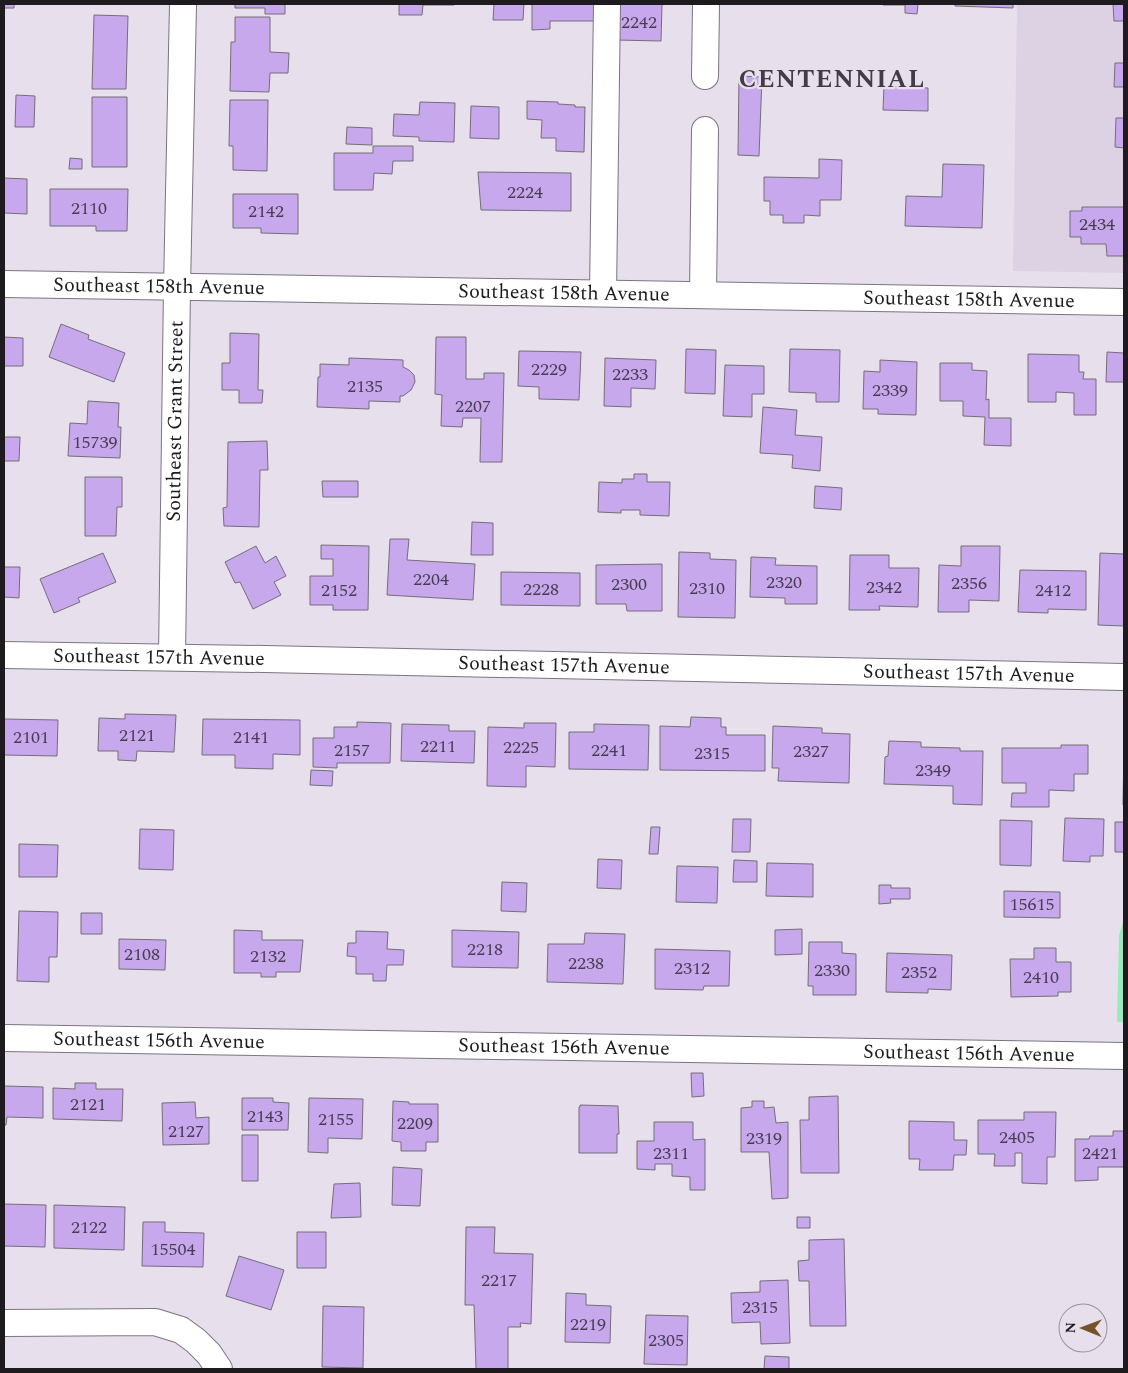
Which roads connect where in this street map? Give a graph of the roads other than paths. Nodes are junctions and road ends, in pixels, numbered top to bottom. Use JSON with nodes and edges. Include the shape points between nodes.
{"nodes":[{"id":1,"x":183,"y":4,"type":"edge"},
{"id":2,"x":607,"y":4,"type":"edge"},
{"id":3,"x":706,"y":4,"type":"edge"},
{"id":4,"x":705,"y":76,"type":"dead end"},
{"id":5,"x":705,"y":130,"type":"dead end"},
{"id":6,"x":4,"y":284,"type":"edge"},
{"id":7,"x":177,"y":287,"type":"junction"},
{"id":8,"x":603,"y":293,"type":"junction"},
{"id":9,"x":704,"y":295,"type":"junction"},
{"id":10,"x":1124,"y":302,"type":"edge"},
{"id":11,"x":4,"y":655,"type":"edge"},
{"id":12,"x":172,"y":657,"type":"junction"},
{"id":13,"x":1124,"y":677,"type":"edge"},
{"id":14,"x":4,"y":1038,"type":"edge"},
{"id":15,"x":1124,"y":1056,"type":"edge"},
{"id":16,"x":4,"y":1323,"type":"edge"},
{"id":17,"x":214,"y":1361,"type":"edge"}],
"edges":[{"from":1,"to":7,"type":"street","name":"Southeast Grant Street"},
{"from":2,"to":8,"type":"street"},
{"from":3,"to":4,"type":"street"},
{"from":5,"to":9,"type":"street"},
{"from":6,"to":7,"type":"street","name":"Southeast 158th Avenue"},
{"from":7,"to":8,"type":"street","name":"Southeast 158th Avenue"},
{"from":7,"to":12,"type":"street","name":"Southeast Grant Street"},
{"from":8,"to":9,"type":"street","name":"Southeast 158th Avenue"},
{"from":9,"to":10,"type":"street","name":"Southeast 158th Avenue"},
{"from":11,"to":12,"type":"street","name":"Southeast 157th Avenue"},
{"from":12,"to":13,"type":"street","name":"Southeast 157th Avenue"},
{"from":14,"to":15,"type":"street","name":"Southeast 156th Avenue"},
{"from":16,"to":17,"type":"street","via":[[155,1322],[181,1330]]}]}
